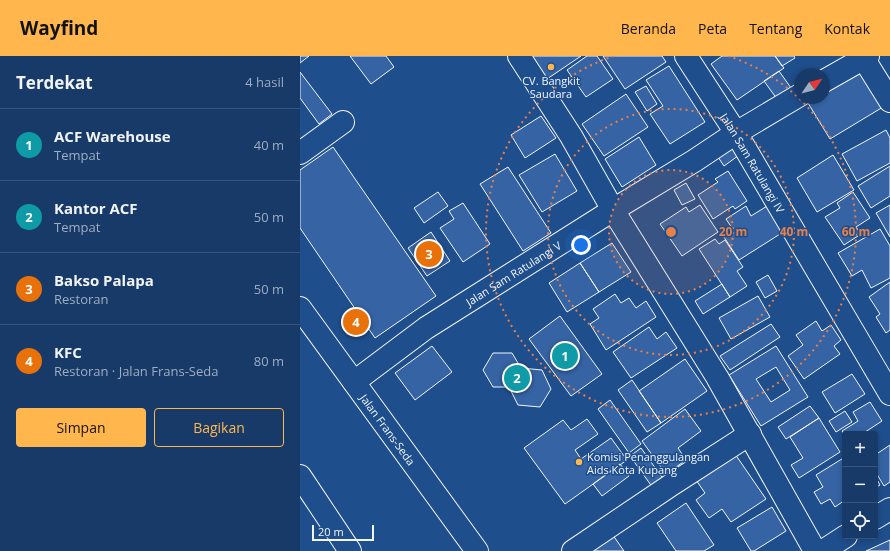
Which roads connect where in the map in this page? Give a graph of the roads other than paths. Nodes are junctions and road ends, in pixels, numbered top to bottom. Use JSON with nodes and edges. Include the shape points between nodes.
{"nodes":[{"id":1,"x":519,"y":56,"type":"edge"},
{"id":2,"x":686,"y":56,"type":"edge"},
{"id":3,"x":865,"y":57,"type":"edge"},
{"id":4,"x":830,"y":77,"type":"edge"},
{"id":5,"x":794,"y":99,"type":"edge"},
{"id":6,"x":890,"y":101,"type":"edge"},
{"id":7,"x":343,"y":122,"type":"dead end"},
{"id":8,"x":736,"y":133,"type":"junction"},
{"id":9,"x":300,"y":153,"type":"edge"},
{"id":10,"x":613,"y":210,"type":"junction"},
{"id":11,"x":300,"y":308,"type":"edge"},
{"id":12,"x":354,"y":382,"type":"junction"},
{"id":13,"x":890,"y":394,"type":"edge"},
{"id":14,"x":750,"y":434,"type":"junction"},
{"id":15,"x":300,"y":476,"type":"edge"},
{"id":16,"x":890,"y":509,"type":"edge"},
{"id":17,"x":878,"y":516,"type":"edge"},
{"id":18,"x":842,"y":539,"type":"edge"},
{"id":19,"x":350,"y":551,"type":"edge"},
{"id":20,"x":477,"y":551,"type":"edge"},
{"id":21,"x":573,"y":551,"type":"edge"},
{"id":22,"x":815,"y":551,"type":"edge"},
{"id":23,"x":823,"y":551,"type":"edge"}],
"edges":[{"from":1,"to":10,"type":"street","via":[[571,136]]},
{"from":2,"to":8,"type":"street","name":"Jalan Sam Ratulangi IV"},
{"from":3,"to":4,"type":"street"},
{"from":3,"to":6,"type":"street"},
{"from":5,"to":8,"type":"street","name":"Jalan Sam Ratulangi V"},
{"from":7,"to":9,"type":"street"},
{"from":8,"to":10,"type":"street","name":"Jalan Sam Ratulangi V"},
{"from":8,"to":13,"type":"street","name":"Jalan Sam Ratulangi IV"},
{"from":10,"to":12,"type":"street","name":"Jalan Sam Ratulangi V","via":[[426,328]]},
{"from":10,"to":14,"type":"street"},
{"from":11,"to":12,"type":"street","name":"Jalan Frans-Seda"},
{"from":12,"to":20,"type":"street","name":"Jalan Frans-Seda"},
{"from":14,"to":21,"type":"street"},
{"from":14,"to":22,"type":"street"},
{"from":15,"to":19,"type":"street"},
{"from":16,"to":17,"type":"street"},
{"from":18,"to":23,"type":"street"}]}
